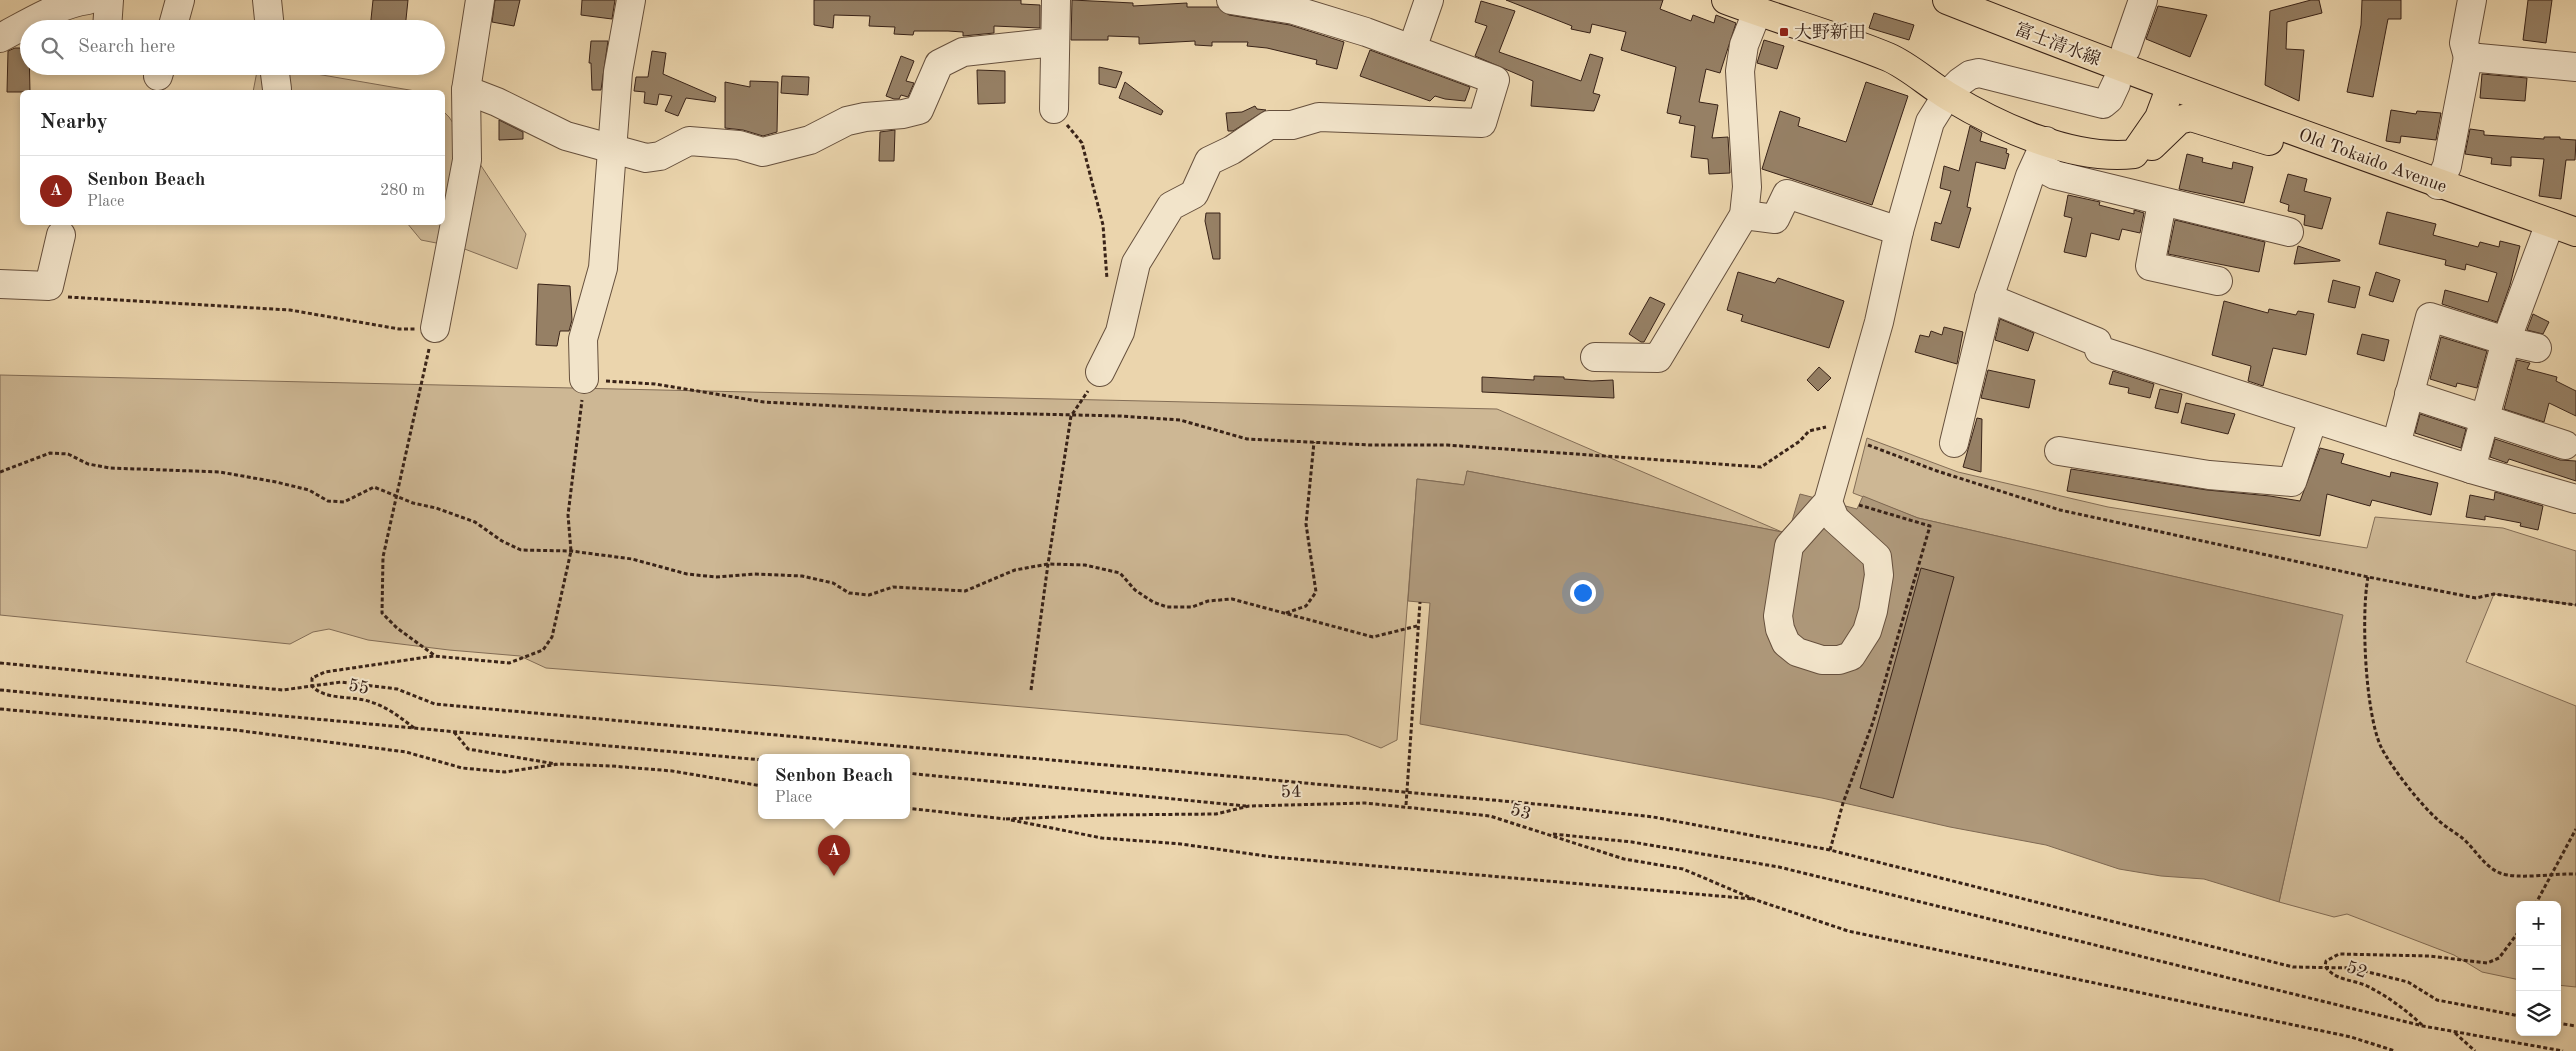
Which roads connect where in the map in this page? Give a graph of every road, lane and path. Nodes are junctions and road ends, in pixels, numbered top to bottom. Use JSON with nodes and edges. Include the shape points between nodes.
{"nodes":[{"id":1,"x":83,"y":0,"type":"edge"},
{"id":2,"x":88,"y":0,"type":"edge"},
{"id":3,"x":109,"y":0,"type":"edge"},
{"id":4,"x":180,"y":0,"type":"edge"},
{"id":5,"x":267,"y":0,"type":"edge"},
{"id":6,"x":480,"y":0,"type":"edge"},
{"id":7,"x":631,"y":0,"type":"edge"},
{"id":8,"x":1056,"y":0,"type":"edge"},
{"id":9,"x":1231,"y":0,"type":"edge"},
{"id":10,"x":1429,"y":0,"type":"edge"},
{"id":11,"x":1726,"y":0,"type":"edge"},
{"id":12,"x":1947,"y":0,"type":"edge"},
{"id":13,"x":2143,"y":0,"type":"edge"},
{"id":14,"x":2472,"y":0,"type":"edge"},
{"id":15,"x":1757,"y":12,"type":"junction"},
{"id":16,"x":35,"y":20,"type":"edge"},
{"id":17,"x":108,"y":20,"type":"edge"},
{"id":18,"x":174,"y":20,"type":"edge"},
{"id":19,"x":269,"y":20,"type":"edge"},
{"id":20,"x":20,"y":28,"type":"edge"},
{"id":21,"x":0,"y":38,"type":"edge"},
{"id":22,"x":1055,"y":42,"type":"junction"},
{"id":23,"x":1412,"y":49,"type":"junction"},
{"id":24,"x":2126,"y":50,"type":"dead end"},
{"id":25,"x":2468,"y":57,"type":"junction"},
{"id":26,"x":2576,"y":66,"type":"edge"},
{"id":27,"x":2116,"y":84,"type":"dead end"},
{"id":28,"x":2171,"y":86,"type":"junction"},
{"id":29,"x":466,"y":90,"type":"junction"},
{"id":30,"x":1947,"y":95,"type":"junction"},
{"id":31,"x":1054,"y":109,"type":"joint"},
{"id":32,"x":612,"y":150,"type":"junction"},
{"id":33,"x":2041,"y":153,"type":"junction"},
{"id":34,"x":2134,"y":154,"type":"junction"},
{"id":35,"x":2438,"y":185,"type":"junction"},
{"id":36,"x":2162,"y":203,"type":"junction"},
{"id":37,"x":1744,"y":215,"type":"junction"},
{"id":38,"x":2550,"y":223,"type":"junction"},
{"id":39,"x":1900,"y":231,"type":"junction"},
{"id":40,"x":2289,"y":232,"type":"dead end"},
{"id":41,"x":2576,"y":232,"type":"edge"},
{"id":42,"x":61,"y":235,"type":"dead end"},
{"id":43,"x":2218,"y":281,"type":"dead end"},
{"id":44,"x":0,"y":284,"type":"edge"},
{"id":45,"x":48,"y":286,"type":"junction"},
{"id":46,"x":1108,"y":288,"type":"dead end"},
{"id":47,"x":1989,"y":298,"type":"junction"},
{"id":48,"x":435,"y":328,"type":"junction"},
{"id":49,"x":2506,"y":342,"type":"junction"},
{"id":50,"x":2537,"y":348,"type":"dead end"},
{"id":51,"x":1595,"y":356,"type":"dead end"},
{"id":52,"x":1100,"y":372,"type":"joint"},
{"id":53,"x":584,"y":379,"type":"junction"},
{"id":54,"x":2409,"y":394,"type":"junction"},
{"id":55,"x":1071,"y":416,"type":"junction"},
{"id":56,"x":2313,"y":419,"type":"junction"},
{"id":57,"x":2484,"y":420,"type":"junction"},
{"id":58,"x":1834,"y":429,"type":"dead end"},
{"id":59,"x":1314,"y":442,"type":"junction"},
{"id":60,"x":1864,"y":443,"type":"dead end"},
{"id":61,"x":1954,"y":443,"type":"dead end"},
{"id":62,"x":2396,"y":445,"type":"junction"},
{"id":63,"x":2565,"y":445,"type":"dead end"},
{"id":64,"x":2059,"y":451,"type":"dead end"},
{"id":65,"x":2471,"y":469,"type":"junction"},
{"id":66,"x":0,"y":472,"type":"edge"},
{"id":67,"x":396,"y":494,"type":"junction"},
{"id":68,"x":2576,"y":499,"type":"edge"},
{"id":69,"x":1828,"y":502,"type":"junction"},
{"id":70,"x":571,"y":551,"type":"junction"},
{"id":71,"x":1048,"y":564,"type":"junction"},
{"id":72,"x":2368,"y":577,"type":"junction"},
{"id":73,"x":1420,"y":602,"type":"dead end"},
{"id":74,"x":2576,"y":605,"type":"edge"},
{"id":75,"x":1284,"y":614,"type":"junction"},
{"id":76,"x":1418,"y":626,"type":"junction"},
{"id":77,"x":434,"y":656,"type":"junction"},
{"id":78,"x":0,"y":663,"type":"edge"},
{"id":79,"x":312,"y":686,"type":"junction"},
{"id":80,"x":0,"y":690,"type":"edge"},
{"id":81,"x":1032,"y":690,"type":"dead end"},
{"id":82,"x":0,"y":709,"type":"edge"},
{"id":83,"x":414,"y":728,"type":"junction"},
{"id":84,"x":454,"y":732,"type":"junction"},
{"id":85,"x":758,"y":760,"type":"edge"},
{"id":86,"x":559,"y":764,"type":"junction"},
{"id":87,"x":910,"y":773,"type":"edge"},
{"id":88,"x":758,"y":785,"type":"edge"},
{"id":89,"x":1407,"y":792,"type":"junction"},
{"id":90,"x":1843,"y":802,"type":"dead end"},
{"id":91,"x":1249,"y":806,"type":"junction"},
{"id":92,"x":1406,"y":806,"type":"junction"},
{"id":93,"x":910,"y":808,"type":"edge"},
{"id":94,"x":1006,"y":819,"type":"junction"},
{"id":95,"x":2576,"y":829,"type":"edge"},
{"id":96,"x":1545,"y":833,"type":"junction"},
{"id":97,"x":1830,"y":850,"type":"junction"},
{"id":98,"x":2554,"y":873,"type":"junction"},
{"id":99,"x":2576,"y":874,"type":"edge"},
{"id":100,"x":1756,"y":900,"type":"junction"},
{"id":101,"x":2537,"y":901,"type":"edge"},
{"id":102,"x":2516,"y":936,"type":"edge"},
{"id":103,"x":2325,"y":966,"type":"junction"},
{"id":104,"x":2516,"y":1015,"type":"edge"},
{"id":105,"x":2561,"y":1024,"type":"edge"},
{"id":106,"x":2423,"y":1026,"type":"junction"},
{"id":107,"x":2576,"y":1026,"type":"edge"},
{"id":108,"x":2454,"y":1033,"type":"junction"},
{"id":109,"x":2395,"y":1051,"type":"edge"},
{"id":110,"x":2475,"y":1051,"type":"edge"},
{"id":111,"x":2563,"y":1051,"type":"edge"}],
"edges":[{"from":1,"to":2,"type":"street"},
{"from":1,"to":16,"type":"street"},
{"from":3,"to":17,"type":"street"},
{"from":4,"to":18,"type":"street"},
{"from":5,"to":19,"type":"street"},
{"from":6,"to":29,"type":"street"},
{"from":7,"to":32,"type":"street","via":[[618,72]]},
{"from":8,"to":22,"type":"street"},
{"from":9,"to":23,"type":"street","via":[[1294,10]]},
{"from":10,"to":23,"type":"street"},
{"from":11,"to":15,"type":"main road"},
{"from":12,"to":28,"type":"main road","name":"富士清水線"},
{"from":13,"to":24,"type":"street"},
{"from":14,"to":25,"type":"street","via":[[2464,44]]},
{"from":15,"to":30,"type":"main road","via":[[1889,58]]},
{"from":15,"to":37,"type":"street","via":[[1744,45],[1740,71],[1747,187]]},
{"from":20,"to":21,"type":"street"},
{"from":22,"to":31,"type":"street"},
{"from":22,"to":32,"type":"street","via":[[963,52],[939,64],[919,110],[847,121],[810,140],[785,148],[763,152],[739,145],[689,142],[660,156],[646,158]]},
{"from":23,"to":52,"type":"street","via":[[1495,80],[1482,123],[1319,116],[1292,125],[1270,125],[1209,161],[1194,194],[1171,206],[1136,263],[1120,332]]},
{"from":25,"to":26,"type":"street"},
{"from":25,"to":35,"type":"street","via":[[2448,166]]},
{"from":27,"to":30,"type":"street","via":[[2109,99],[2103,104],[2095,104],[1979,73],[1964,78]]},
{"from":28,"to":34,"type":"main road","via":[[2159,118]]},
{"from":28,"to":35,"type":"main road","name":"Old Tokaido Avenue"},
{"from":29,"to":32,"type":"street","via":[[566,136]]},
{"from":29,"to":48,"type":"street","via":[[467,160]]},
{"from":30,"to":33,"type":"main road","via":[[2004,125]]},
{"from":30,"to":39,"type":"street","via":[[1930,122]]},
{"from":31,"to":46,"type":"path","via":[[1082,143],[1103,225]]},
{"from":32,"to":53,"type":"street","via":[[603,268],[583,339]]},
{"from":33,"to":34,"type":"main road"},
{"from":33,"to":36,"type":"street","via":[[2055,175]]},
{"from":33,"to":47,"type":"street","via":[[2030,176]]},
{"from":34,"to":35,"type":"main road","via":[[2149,149],[2179,120],[2191,117],[2419,188]]},
{"from":35,"to":38,"type":"main road","name":"Old Tokaido Avenue"},
{"from":36,"to":40,"type":"street"},
{"from":36,"to":43,"type":"street","via":[[2150,266]]},
{"from":37,"to":39,"type":"street","via":[[1774,219],[1788,194]]},
{"from":37,"to":51,"type":"street","via":[[1658,358]]},
{"from":38,"to":41,"type":"main road","name":"Old Tokaido Avenue"},
{"from":38,"to":49,"type":"street"},
{"from":39,"to":69,"type":"street"},
{"from":42,"to":45,"type":"street"},
{"from":44,"to":45,"type":"street"},
{"from":45,"to":48,"type":"path","via":[[54,296],[290,310],[399,330]]},
{"from":47,"to":56,"type":"street","via":[[2097,342],[2099,350]]},
{"from":47,"to":61,"type":"street"},
{"from":48,"to":67,"type":"path"},
{"from":49,"to":50,"type":"street"},
{"from":49,"to":54,"type":"street","via":[[2430,317]]},
{"from":49,"to":57,"type":"street"},
{"from":52,"to":55,"type":"path"},
{"from":53,"to":55,"type":"path","via":[[655,384],[764,402]]},
{"from":53,"to":70,"type":"path","via":[[568,515]]},
{"from":54,"to":57,"type":"street"},
{"from":54,"to":62,"type":"street"},
{"from":55,"to":59,"type":"path","via":[[1180,420],[1248,439]]},
{"from":55,"to":71,"type":"path"},
{"from":56,"to":62,"type":"street"},
{"from":56,"to":64,"type":"street","via":[[2292,482],[2209,475]]},
{"from":57,"to":63,"type":"street"},
{"from":57,"to":65,"type":"street"},
{"from":58,"to":59,"type":"path","via":[[1826,427],[1809,431],[1800,441],[1760,467],[1448,445]]},
{"from":59,"to":75,"type":"path","via":[[1306,524],[1316,592],[1306,606]]},
{"from":60,"to":72,"type":"path","via":[[1937,471],[2060,510]]},
{"from":62,"to":65,"type":"street"},
{"from":65,"to":68,"type":"street"},
{"from":66,"to":67,"type":"path","via":[[50,453],[68,454],[88,464],[110,468],[220,472],[309,490],[328,501],[344,502],[374,487]]},
{"from":67,"to":70,"type":"path","via":[[413,503],[475,522],[521,550]]},
{"from":67,"to":77,"type":"path","via":[[383,557],[382,613],[396,628]]},
{"from":69,"to":69,"type":"street","via":[[1835,519],[1878,557],[1879,575],[1867,631],[1851,656],[1839,660],[1822,660],[1797,652],[1786,642],[1778,616],[1789,546]]},
{"from":70,"to":71,"type":"path","via":[[632,559],[687,574],[802,576],[833,583],[848,593],[869,595],[893,587],[965,591],[1006,572]]},
{"from":70,"to":77,"type":"path","via":[[552,636],[543,650],[509,663]]},
{"from":71,"to":75,"type":"path","via":[[1085,565],[1120,573],[1135,590],[1167,607],[1192,607],[1208,601],[1232,599]]},
{"from":71,"to":81,"type":"path"},
{"from":72,"to":74,"type":"path","via":[[2476,598],[2494,594]]},
{"from":72,"to":98,"type":"path","via":[[2364,599],[2366,662],[2372,713],[2386,754],[2437,819],[2463,838],[2486,863],[2501,873]]},
{"from":73,"to":76,"type":"path"},
{"from":75,"to":76,"type":"path","via":[[1373,637]]},
{"from":76,"to":89,"type":"path"},
{"from":77,"to":79,"type":"path","name":"55","via":[[325,672],[312,678]]},
{"from":78,"to":79,"type":"path","via":[[283,690]]},
{"from":79,"to":83,"type":"path","name":"55","via":[[319,693],[386,707]]},
{"from":79,"to":89,"type":"path","via":[[341,682],[397,688],[435,704]]},
{"from":80,"to":83,"type":"path"},
{"from":82,"to":86,"type":"path","via":[[254,732],[406,752],[462,768],[505,772]]},
{"from":83,"to":84,"type":"path"},
{"from":84,"to":85,"type":"path"},
{"from":84,"to":86,"type":"path","via":[[468,749]]},
{"from":86,"to":88,"type":"path","via":[[672,771]]},
{"from":87,"to":91,"type":"path"},
{"from":89,"to":92,"type":"path"},
{"from":89,"to":97,"type":"path","via":[[1653,817]]},
{"from":90,"to":97,"type":"path"},
{"from":91,"to":92,"type":"path","name":"54","via":[[1366,802]]},
{"from":91,"to":94,"type":"path","name":"54","via":[[1216,814],[1106,814]]},
{"from":92,"to":96,"type":"path","name":"53","via":[[1490,816]]},
{"from":93,"to":94,"type":"path"},
{"from":94,"to":100,"type":"path","via":[[1102,838],[1181,844],[1273,857]]},
{"from":95,"to":98,"type":"path"},
{"from":96,"to":100,"type":"path","name":"53","via":[[1624,859],[1683,869]]},
{"from":96,"to":106,"type":"path","via":[[1632,842],[1779,867]]},
{"from":97,"to":103,"type":"path","via":[[2293,967]]},
{"from":98,"to":99,"type":"path"},
{"from":98,"to":101,"type":"path"},
{"from":100,"to":109,"type":"path","via":[[1848,931],[2351,1037]]},
{"from":102,"to":103,"type":"path","name":"52","via":[[2500,958],[2486,963],[2429,956],[2338,954],[2326,961]]},
{"from":103,"to":104,"type":"path","via":[[2352,968],[2408,982],[2437,1000]]},
{"from":103,"to":106,"type":"path","name":"52","via":[[2334,976],[2365,985],[2403,1007]]},
{"from":105,"to":107,"type":"path"},
{"from":106,"to":108,"type":"path"},
{"from":108,"to":110,"type":"path"},
{"from":108,"to":111,"type":"path"}]}
